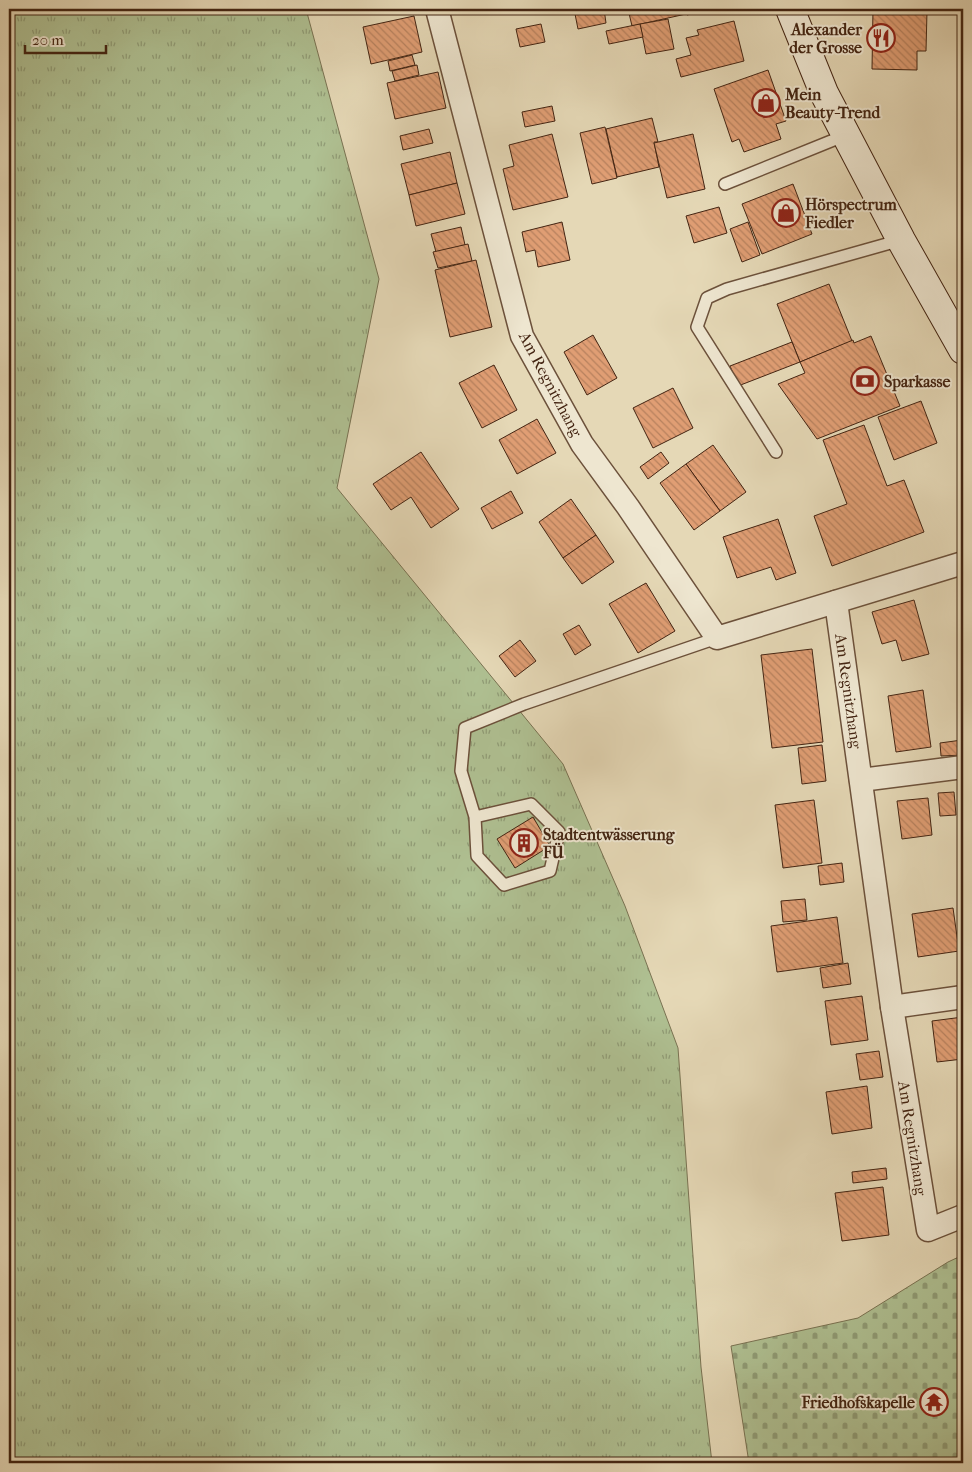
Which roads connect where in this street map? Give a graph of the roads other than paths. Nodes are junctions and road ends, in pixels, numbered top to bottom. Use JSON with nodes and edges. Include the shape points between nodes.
{"nodes":[{"id":1,"x":437,"y":9,"type":"edge"},
{"id":2,"x":790,"y":9,"type":"edge"},
{"id":3,"x":846,"y":135,"type":"junction"},
{"id":4,"x":726,"y":184,"type":"dead end"},
{"id":5,"x":901,"y":240,"type":"junction"},
{"id":6,"x":963,"y":350,"type":"edge"},
{"id":7,"x":776,"y":452,"type":"dead end"},
{"id":8,"x":963,"y":563,"type":"edge"},
{"id":9,"x":836,"y":602,"type":"junction"},
{"id":10,"x":717,"y":638,"type":"junction"},
{"id":11,"x":963,"y":767,"type":"edge"},
{"id":12,"x":861,"y":780,"type":"junction"},
{"id":13,"x":475,"y":817,"type":"junction"},
{"id":14,"x":963,"y":997,"type":"edge"},
{"id":15,"x":892,"y":1007,"type":"junction"},
{"id":16,"x":963,"y":1216,"type":"edge"}],
"edges":[{"from":1,"to":10,"type":"street","name":"Am Regnitzhang","via":[[522,336],[582,444]]},
{"from":2,"to":3,"type":"main road","via":[[824,93]]},
{"from":3,"to":4,"type":"lane"},
{"from":3,"to":5,"type":"main road"},
{"from":5,"to":6,"type":"main road"},
{"from":5,"to":7,"type":"lane","via":[[727,289],[707,298],[697,327]]},
{"from":8,"to":9,"type":"street"},
{"from":9,"to":10,"type":"street"},
{"from":9,"to":12,"type":"street","name":"Am Regnitzhang"},
{"from":10,"to":13,"type":"lane","via":[[524,704],[465,728],[461,771]]},
{"from":11,"to":12,"type":"street"},
{"from":12,"to":15,"type":"street","name":"Am Regnitzhang"},
{"from":13,"to":13,"type":"lane","via":[[477,856],[504,885],[550,871],[559,832],[531,804]]},
{"from":14,"to":15,"type":"street"},
{"from":15,"to":16,"type":"street","name":"Am Regnitzhang","via":[[928,1230]]}]}
